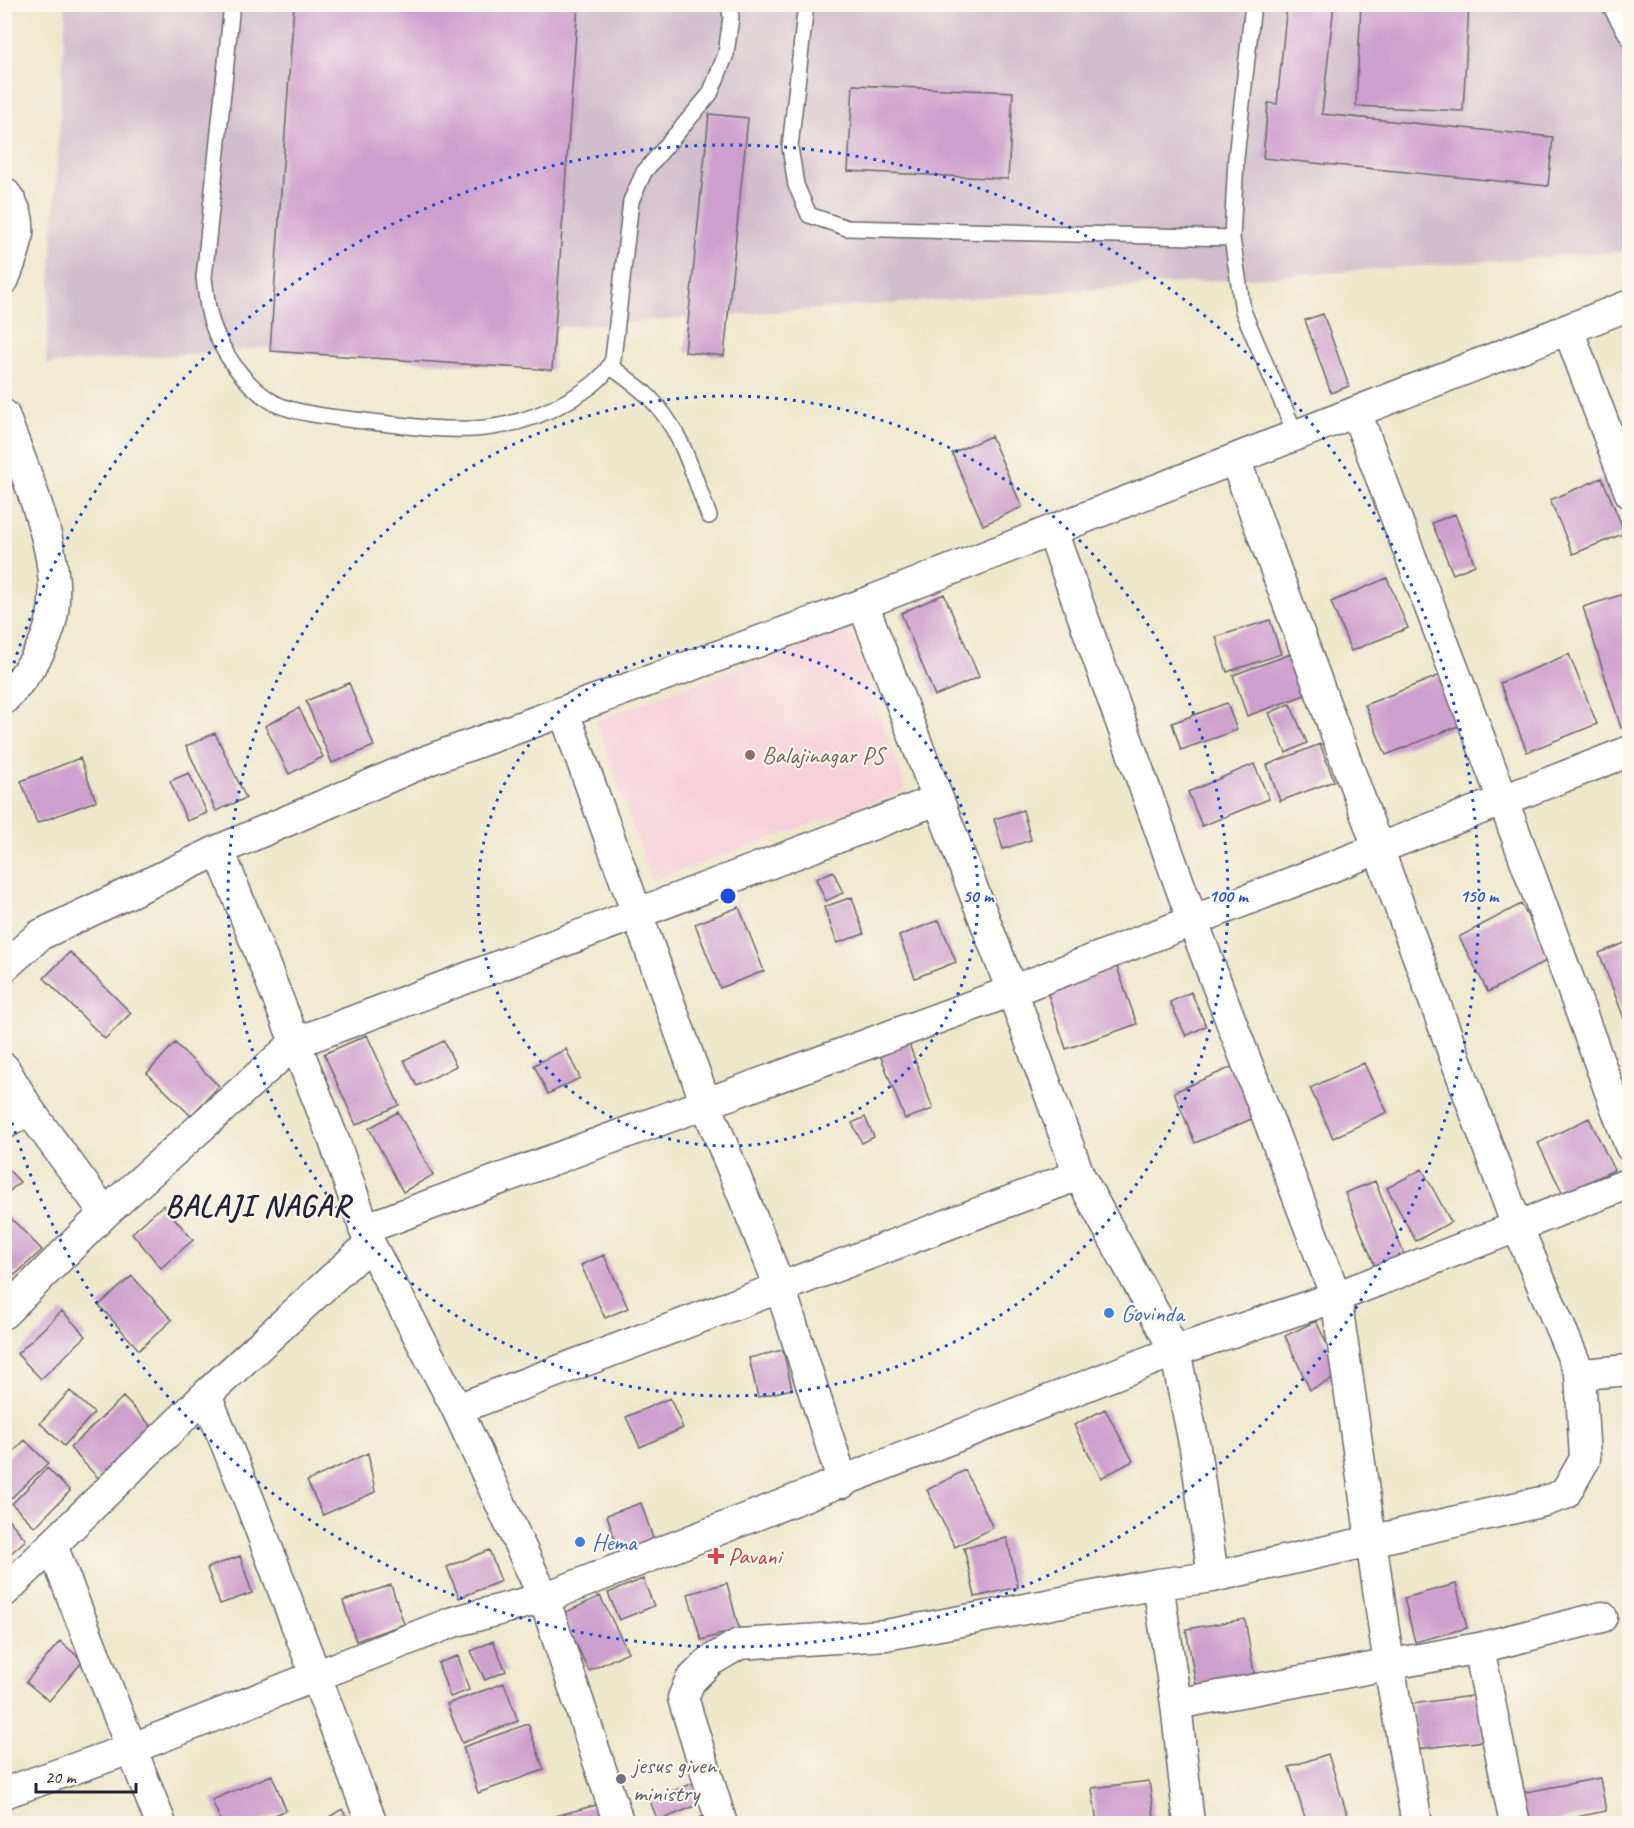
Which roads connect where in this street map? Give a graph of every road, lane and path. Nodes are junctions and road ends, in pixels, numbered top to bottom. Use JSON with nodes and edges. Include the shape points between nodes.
{"nodes":[{"id":1,"x":232,"y":4,"type":"edge"},
{"id":2,"x":729,"y":4,"type":"edge"},
{"id":3,"x":806,"y":4,"type":"edge"},
{"id":4,"x":1253,"y":4,"type":"edge"},
{"id":5,"x":1609,"y":4,"type":"edge"},
{"id":6,"x":1629,"y":40,"type":"edge"},
{"id":7,"x":4,"y":192,"type":"edge"},
{"id":8,"x":1232,"y":238,"type":"junction"},
{"id":9,"x":4,"y":279,"type":"edge"},
{"id":10,"x":1629,"y":305,"type":"edge"},
{"id":11,"x":1568,"y":328,"type":"junction"},
{"id":12,"x":610,"y":366,"type":"junction"},
{"id":13,"x":1356,"y":412,"type":"junction"},
{"id":14,"x":4,"y":415,"type":"edge"},
{"id":15,"x":1296,"y":435,"type":"junction"},
{"id":16,"x":1235,"y":459,"type":"junction"},
{"id":17,"x":1629,"y":493,"type":"edge"},
{"id":18,"x":709,"y":516,"type":"dead end"},
{"id":19,"x":1052,"y":531,"type":"junction"},
{"id":20,"x":863,"y":604,"type":"junction"},
{"id":21,"x":4,"y":699,"type":"edge"},
{"id":22,"x":564,"y":712,"type":"junction"},
{"id":23,"x":1629,"y":751,"type":"edge"},
{"id":24,"x":937,"y":800,"type":"junction"},
{"id":25,"x":1503,"y":800,"type":"junction"},
{"id":26,"x":1380,"y":847,"type":"junction"},
{"id":27,"x":219,"y":850,"type":"junction"},
{"id":28,"x":636,"y":916,"type":"junction"},
{"id":29,"x":1192,"y":919,"type":"junction"},
{"id":30,"x":4,"y":967,"type":"edge"},
{"id":31,"x":1012,"y":991,"type":"junction"},
{"id":32,"x":295,"y":1043,"type":"junction"},
{"id":33,"x":4,"y":1068,"type":"edge"},
{"id":34,"x":706,"y":1104,"type":"junction"},
{"id":35,"x":17,"y":1117,"type":"edge"},
{"id":36,"x":1629,"y":1146,"type":"edge"},
{"id":37,"x":1079,"y":1175,"type":"junction"},
{"id":38,"x":1629,"y":1183,"type":"edge"},
{"id":39,"x":105,"y":1213,"type":"junction"},
{"id":40,"x":1517,"y":1226,"type":"junction"},
{"id":41,"x":367,"y":1236,"type":"junction"},
{"id":42,"x":780,"y":1287,"type":"junction"},
{"id":43,"x":1336,"y":1297,"type":"junction"},
{"id":44,"x":4,"y":1313,"type":"edge"},
{"id":45,"x":1175,"y":1351,"type":"junction"},
{"id":46,"x":1629,"y":1370,"type":"edge"},
{"id":47,"x":1580,"y":1374,"type":"junction"},
{"id":48,"x":206,"y":1395,"type":"junction"},
{"id":49,"x":457,"y":1409,"type":"junction"},
{"id":50,"x":843,"y":1483,"type":"junction"},
{"id":51,"x":1370,"y":1542,"type":"junction"},
{"id":52,"x":53,"y":1548,"type":"junction"},
{"id":53,"x":1213,"y":1577,"type":"junction"},
{"id":54,"x":1158,"y":1584,"type":"junction"},
{"id":55,"x":4,"y":1592,"type":"edge"},
{"id":56,"x":544,"y":1598,"type":"junction"},
{"id":57,"x":1602,"y":1617,"type":"dead end"},
{"id":58,"x":1479,"y":1648,"type":"junction"},
{"id":59,"x":1389,"y":1665,"type":"junction"},
{"id":60,"x":316,"y":1677,"type":"junction"},
{"id":61,"x":1176,"y":1704,"type":"junction"},
{"id":62,"x":133,"y":1748,"type":"junction"},
{"id":63,"x":4,"y":1793,"type":"edge"},
{"id":64,"x":161,"y":1824,"type":"edge"},
{"id":65,"x":372,"y":1824,"type":"edge"},
{"id":66,"x":619,"y":1824,"type":"edge"},
{"id":67,"x":722,"y":1824,"type":"edge"},
{"id":68,"x":1189,"y":1824,"type":"edge"},
{"id":69,"x":1417,"y":1824,"type":"edge"},
{"id":70,"x":1515,"y":1824,"type":"edge"}],
"edges":[{"from":1,"to":12,"type":"lane","via":[[204,278],[212,322],[236,370],[272,402],[323,417],[457,432],[513,425],[551,411],[585,391]]},
{"from":2,"to":12,"type":"lane","via":[[726,54],[710,94],[644,172],[631,201],[614,359]]},
{"from":3,"to":8,"type":"lane","via":[[790,147],[796,185],[809,215],[847,228]]},
{"from":4,"to":8,"type":"lane","via":[[1236,158]]},
{"from":5,"to":6,"type":"lane"},
{"from":7,"to":9,"type":"street","via":[[20,219],[17,244]]},
{"from":8,"to":15,"type":"lane","via":[[1243,311]]},
{"from":10,"to":11,"type":"street"},
{"from":11,"to":13,"type":"street"},
{"from":11,"to":17,"type":"street"},
{"from":12,"to":18,"type":"lane","via":[[649,397],[677,434]]},
{"from":13,"to":15,"type":"street"},
{"from":13,"to":25,"type":"street"},
{"from":14,"to":21,"type":"street","via":[[44,529],[55,584],[50,626],[27,675]]},
{"from":15,"to":16,"type":"street"},
{"from":16,"to":19,"type":"street"},
{"from":16,"to":26,"type":"street"},
{"from":19,"to":20,"type":"street"},
{"from":19,"to":29,"type":"street"},
{"from":20,"to":22,"type":"street"},
{"from":20,"to":24,"type":"street"},
{"from":22,"to":27,"type":"street","via":[[431,759]]},
{"from":22,"to":28,"type":"street"},
{"from":23,"to":25,"type":"street"},
{"from":24,"to":28,"type":"street"},
{"from":24,"to":31,"type":"street"},
{"from":25,"to":26,"type":"street"},
{"from":25,"to":36,"type":"street"},
{"from":26,"to":29,"type":"street"},
{"from":26,"to":40,"type":"street"},
{"from":27,"to":30,"type":"street","via":[[40,935]]},
{"from":27,"to":32,"type":"street"},
{"from":28,"to":32,"type":"street"},
{"from":28,"to":34,"type":"street"},
{"from":29,"to":31,"type":"street"},
{"from":29,"to":43,"type":"street"},
{"from":31,"to":34,"type":"street"},
{"from":31,"to":37,"type":"street"},
{"from":32,"to":39,"type":"street"},
{"from":32,"to":41,"type":"street"},
{"from":33,"to":35,"type":"street"},
{"from":34,"to":41,"type":"street"},
{"from":34,"to":42,"type":"street"},
{"from":35,"to":39,"type":"street"},
{"from":37,"to":42,"type":"street"},
{"from":37,"to":45,"type":"street"},
{"from":38,"to":40,"type":"street"},
{"from":39,"to":44,"type":"street"},
{"from":40,"to":43,"type":"street"},
{"from":40,"to":47,"type":"street"},
{"from":41,"to":48,"type":"street"},
{"from":41,"to":49,"type":"street"},
{"from":42,"to":49,"type":"street"},
{"from":42,"to":50,"type":"street"},
{"from":43,"to":45,"type":"street"},
{"from":43,"to":51,"type":"street"},
{"from":45,"to":50,"type":"street"},
{"from":45,"to":53,"type":"street","via":[[1196,1448]]},
{"from":46,"to":47,"type":"street"},
{"from":47,"to":51,"type":"street","via":[[1585,1459],[1565,1494]]},
{"from":48,"to":52,"type":"street"},
{"from":48,"to":60,"type":"street"},
{"from":49,"to":56,"type":"street"},
{"from":50,"to":56,"type":"street"},
{"from":51,"to":53,"type":"street"},
{"from":51,"to":59,"type":"street"},
{"from":52,"to":55,"type":"street"},
{"from":52,"to":62,"type":"street"},
{"from":53,"to":54,"type":"street"},
{"from":54,"to":61,"type":"street"},
{"from":54,"to":67,"type":"street","via":[[886,1635],[739,1644],[710,1661],[690,1681],[683,1698]]},
{"from":56,"to":60,"type":"street","via":[[453,1622]]},
{"from":56,"to":66,"type":"street"},
{"from":57,"to":58,"type":"street"},
{"from":58,"to":59,"type":"street"},
{"from":58,"to":70,"type":"street"},
{"from":59,"to":61,"type":"street"},
{"from":59,"to":69,"type":"street"},
{"from":60,"to":62,"type":"street"},
{"from":60,"to":65,"type":"street"},
{"from":61,"to":68,"type":"street"},
{"from":62,"to":63,"type":"street"},
{"from":62,"to":64,"type":"street"}]}
